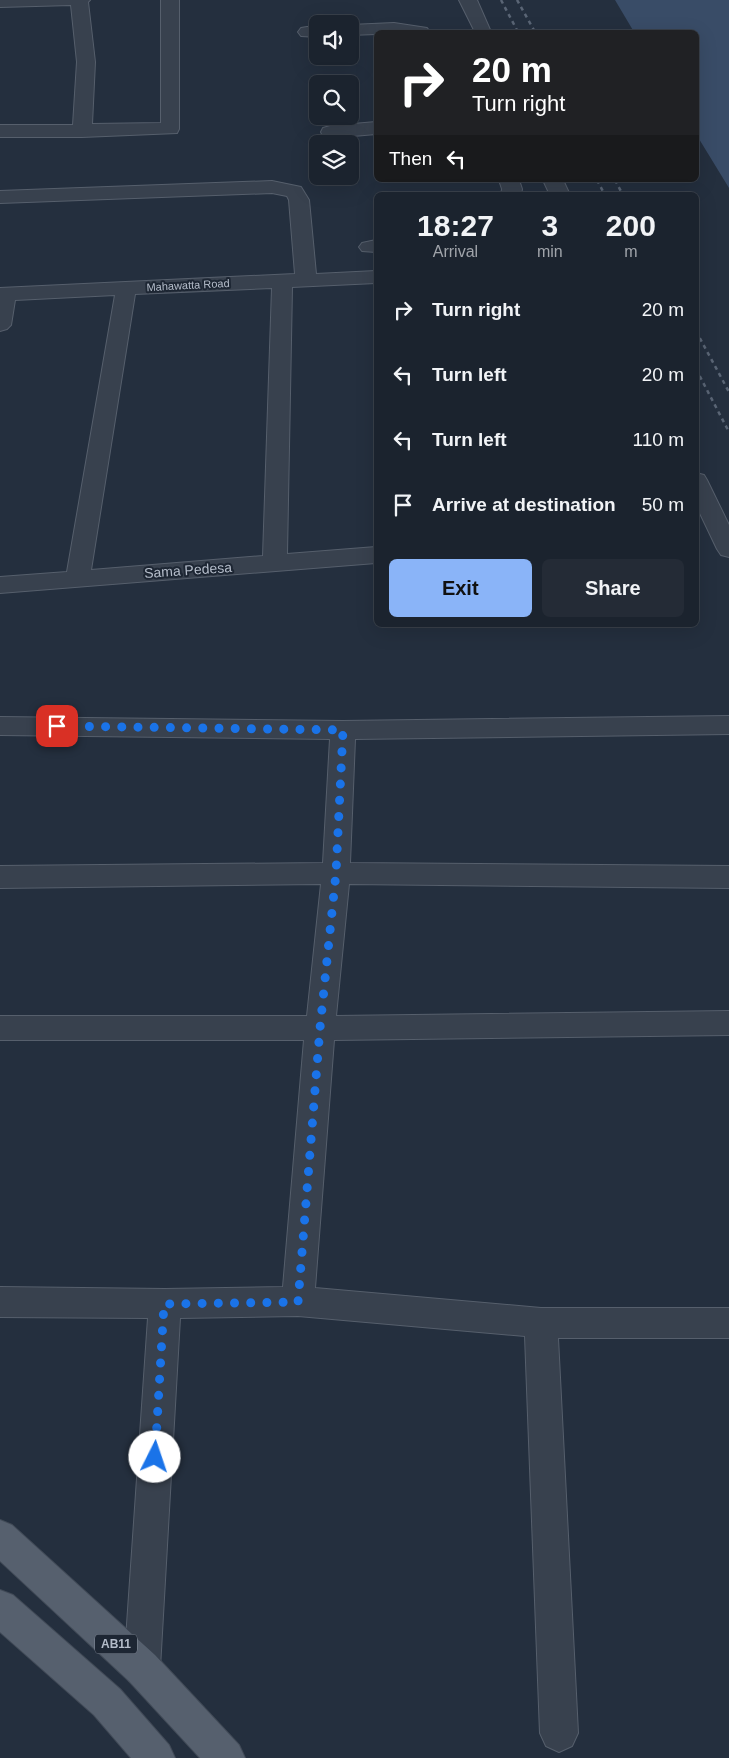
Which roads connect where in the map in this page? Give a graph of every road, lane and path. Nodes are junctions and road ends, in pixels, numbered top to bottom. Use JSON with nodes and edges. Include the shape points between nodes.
{"nodes":[{"id":1,"x":80,"y":0,"type":"edge"},
{"id":2,"x":170,"y":0,"type":"edge"},
{"id":3,"x":468,"y":0,"type":"edge"},
{"id":4,"x":0,"y":2,"type":"edge"},
{"id":5,"x":359,"y":30,"type":"edge"},
{"id":6,"x":408,"y":30,"type":"edge"},
{"id":7,"x":482,"y":30,"type":"edge"},
{"id":8,"x":374,"y":128,"type":"edge"},
{"id":9,"x":0,"y":131,"type":"edge"},
{"id":10,"x":82,"y":131,"type":"junction"},
{"id":11,"x":330,"y":132,"type":"dead end"},
{"id":12,"x":0,"y":196,"type":"edge"},
{"id":13,"x":374,"y":277,"type":"edge"},
{"id":14,"x":306,"y":279,"type":"junction"},
{"id":15,"x":282,"y":281,"type":"junction"},
{"id":16,"x":126,"y":288,"type":"junction"},
{"id":17,"x":3,"y":294,"type":"edge"},
{"id":18,"x":0,"y":326,"type":"edge"},
{"id":19,"x":699,"y":493,"type":"edge"},
{"id":20,"x":707,"y":528,"type":"edge"},
{"id":21,"x":729,"y":549,"type":"edge"},
{"id":22,"x":374,"y":555,"type":"edge"},
{"id":23,"x":275,"y":564,"type":"junction"},
{"id":24,"x":78,"y":578,"type":"junction"},
{"id":25,"x":0,"y":585,"type":"edge"},
{"id":26,"x":0,"y":726,"type":"edge"},
{"id":27,"x":729,"y":726,"type":"edge"},
{"id":28,"x":343,"y":730,"type":"junction"},
{"id":29,"x":336,"y":873,"type":"junction"},
{"id":30,"x":0,"y":876,"type":"edge"},
{"id":31,"x":729,"y":877,"type":"edge"},
{"id":32,"x":729,"y":1023,"type":"edge"},
{"id":33,"x":0,"y":1028,"type":"edge"},
{"id":34,"x":320,"y":1028,"type":"junction"},
{"id":35,"x":0,"y":1302,"type":"edge"},
{"id":36,"x":298,"y":1302,"type":"junction"},
{"id":37,"x":164,"y":1304,"type":"junction"},
{"id":38,"x":541,"y":1323,"type":"junction"},
{"id":39,"x":729,"y":1324,"type":"edge"},
{"id":40,"x":0,"y":1538,"type":"edge"},
{"id":41,"x":0,"y":1608,"type":"edge"},
{"id":42,"x":142,"y":1668,"type":"junction"},
{"id":43,"x":559,"y":1733,"type":"dead end"},
{"id":44,"x":156,"y":1758,"type":"edge"},
{"id":45,"x":226,"y":1758,"type":"edge"}],
"edges":[{"from":1,"to":4,"type":"street"},
{"from":1,"to":10,"type":"street","via":[[86,62]]},
{"from":2,"to":10,"type":"street","via":[[170,129]]},
{"from":3,"to":7,"type":"street"},
{"from":5,"to":6,"type":"street"},
{"from":8,"to":11,"type":"street"},
{"from":9,"to":10,"type":"street"},
{"from":12,"to":14,"type":"street","via":[[272,187],[294,190],[299,200]]},
{"from":13,"to":14,"type":"street","name":"Mahawatta Road"},
{"from":14,"to":15,"type":"street","name":"Mahawatta Road"},
{"from":15,"to":16,"type":"street","name":"Mahawatta Road"},
{"from":15,"to":23,"type":"street"},
{"from":16,"to":17,"type":"street","name":"Mahawatta Road"},
{"from":16,"to":24,"type":"street"},
{"from":17,"to":18,"type":"street"},
{"from":19,"to":20,"type":"street"},
{"from":20,"to":21,"type":"street"},
{"from":22,"to":23,"type":"street","name":"Sama Pedesa"},
{"from":23,"to":24,"type":"street","name":"Sama Pedesa"},
{"from":24,"to":25,"type":"street","name":"Sama Pedesa"},
{"from":26,"to":28,"type":"street"},
{"from":27,"to":28,"type":"street"},
{"from":28,"to":29,"type":"street"},
{"from":29,"to":30,"type":"street"},
{"from":29,"to":31,"type":"street"},
{"from":29,"to":34,"type":"street"},
{"from":32,"to":34,"type":"street"},
{"from":33,"to":34,"type":"street"},
{"from":34,"to":36,"type":"street"},
{"from":35,"to":37,"type":"street"},
{"from":36,"to":37,"type":"street"},
{"from":36,"to":38,"type":"street"},
{"from":37,"to":42,"type":"street"},
{"from":38,"to":39,"type":"street"},
{"from":38,"to":43,"type":"street"},
{"from":40,"to":42,"type":"main road","number":"AB11"},
{"from":41,"to":44,"type":"main road","via":[[107,1702]]},
{"from":42,"to":45,"type":"main road","number":"AB11"}]}
